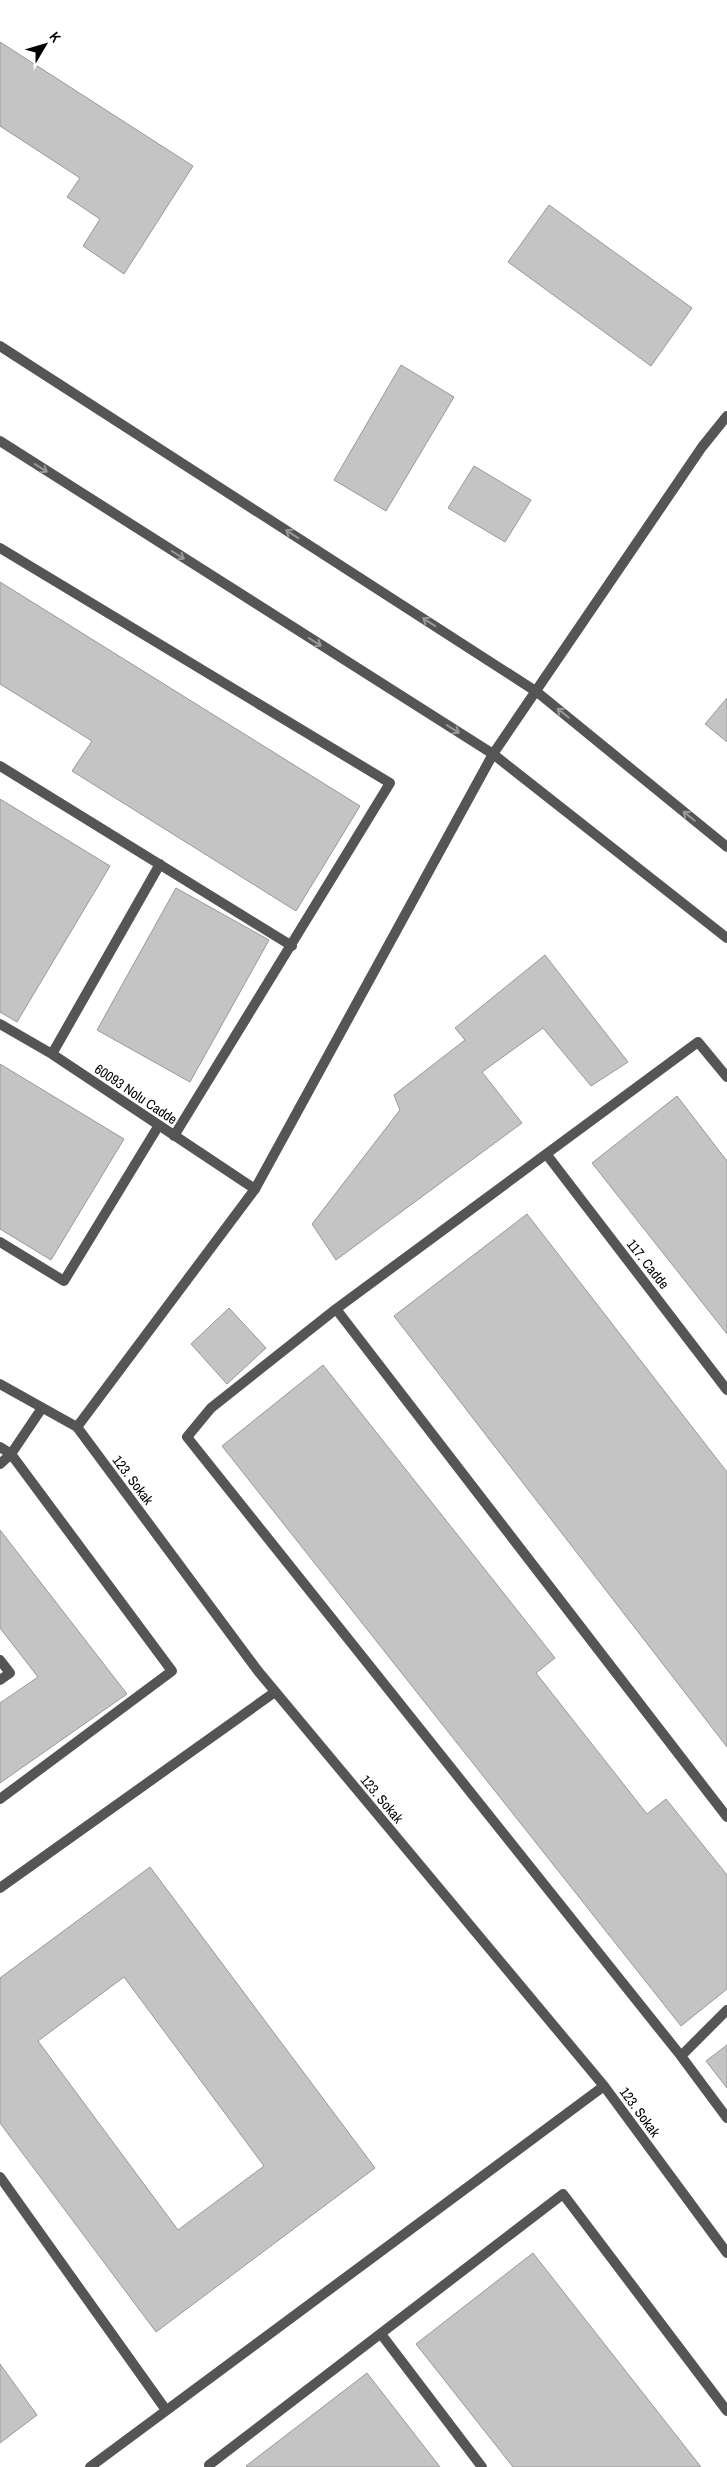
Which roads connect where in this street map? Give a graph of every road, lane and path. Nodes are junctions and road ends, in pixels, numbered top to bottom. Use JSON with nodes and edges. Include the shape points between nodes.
{"nodes":[{"id":1,"x":0,"y":346,"type":"edge"},
{"id":2,"x":727,"y":416,"type":"edge"},
{"id":3,"x":0,"y":442,"type":"edge"},
{"id":4,"x":0,"y":548,"type":"edge"},
{"id":5,"x":537,"y":692,"type":"junction"},
{"id":6,"x":493,"y":754,"type":"junction"},
{"id":7,"x":0,"y":766,"type":"edge"},
{"id":8,"x":727,"y":847,"type":"edge"},
{"id":9,"x":160,"y":864,"type":"junction"},
{"id":10,"x":727,"y":938,"type":"edge"},
{"id":11,"x":292,"y":946,"type":"junction"},
{"id":12,"x":0,"y":1024,"type":"edge"},
{"id":13,"x":52,"y":1054,"type":"junction"},
{"id":14,"x":727,"y":1077,"type":"edge"},
{"id":15,"x":159,"y":1125,"type":"junction"},
{"id":16,"x":174,"y":1136,"type":"junction"},
{"id":17,"x":547,"y":1155,"type":"junction"},
{"id":18,"x":255,"y":1189,"type":"junction"},
{"id":19,"x":0,"y":1242,"type":"edge"},
{"id":20,"x":336,"y":1309,"type":"junction"},
{"id":21,"x":0,"y":1384,"type":"edge"},
{"id":22,"x":727,"y":1390,"type":"edge"},
{"id":23,"x":42,"y":1408,"type":"junction"},
{"id":24,"x":77,"y":1427,"type":"junction"},
{"id":25,"x":0,"y":1447,"type":"edge"},
{"id":26,"x":11,"y":1454,"type":"junction"},
{"id":27,"x":0,"y":1464,"type":"edge"},
{"id":28,"x":0,"y":1660,"type":"edge"},
{"id":29,"x":0,"y":1680,"type":"edge"},
{"id":30,"x":275,"y":1692,"type":"junction"},
{"id":31,"x":0,"y":1799,"type":"edge"},
{"id":32,"x":727,"y":1817,"type":"edge"},
{"id":33,"x":0,"y":1888,"type":"edge"},
{"id":34,"x":727,"y":2010,"type":"edge"},
{"id":35,"x":681,"y":2056,"type":"junction"},
{"id":36,"x":604,"y":2086,"type":"junction"},
{"id":37,"x":727,"y":2118,"type":"edge"},
{"id":38,"x":0,"y":2177,"type":"edge"},
{"id":39,"x":727,"y":2253,"type":"edge"},
{"id":40,"x":381,"y":2334,"type":"junction"},
{"id":41,"x":166,"y":2410,"type":"junction"},
{"id":42,"x":727,"y":2410,"type":"edge"},
{"id":43,"x":209,"y":2466,"type":"edge"},
{"id":44,"x":90,"y":2467,"type":"edge"},
{"id":45,"x":482,"y":2467,"type":"edge"}],
"edges":[{"from":5,"to":1,"type":"street","one_way":true},
{"from":2,"to":5,"type":"street","via":[[702,447]]},
{"from":3,"to":6,"type":"street","one_way":true},
{"from":4,"to":11,"type":"street","via":[[390,783]]},
{"from":5,"to":6,"type":"street"},
{"from":8,"to":5,"type":"street","one_way":true},
{"from":6,"to":10,"type":"street"},
{"from":6,"to":18,"type":"street"},
{"from":7,"to":9,"type":"street"},
{"from":9,"to":11,"type":"street"},
{"from":9,"to":13,"type":"street"},
{"from":11,"to":16,"type":"street"},
{"from":12,"to":13,"type":"street","name":"60093 Nolu Cadde"},
{"from":13,"to":15,"type":"street","name":"60093 Nolu Cadde"},
{"from":14,"to":17,"type":"street","via":[[698,1042]]},
{"from":15,"to":16,"type":"street","name":"60093 Nolu Cadde"},
{"from":15,"to":19,"type":"street","via":[[64,1281]]},
{"from":16,"to":18,"type":"street","name":"60093 Nolu Cadde"},
{"from":17,"to":20,"type":"street"},
{"from":17,"to":22,"type":"street","name":"117. Cadde"},
{"from":18,"to":24,"type":"street"},
{"from":20,"to":32,"type":"street"},
{"from":20,"to":35,"type":"street","via":[[211,1408],[187,1437]]},
{"from":21,"to":23,"type":"street","name":"123. Sokak"},
{"from":23,"to":24,"type":"street","name":"123. Sokak"},
{"from":23,"to":26,"type":"street"},
{"from":24,"to":30,"type":"street","name":"123. Sokak"},
{"from":25,"to":26,"type":"street"},
{"from":26,"to":27,"type":"street"},
{"from":26,"to":31,"type":"street","via":[[172,1671]]},
{"from":28,"to":29,"type":"street","via":[[10,1673]]},
{"from":30,"to":33,"type":"street"},
{"from":30,"to":36,"type":"street","name":"123. Sokak"},
{"from":34,"to":35,"type":"street"},
{"from":35,"to":37,"type":"street"},
{"from":36,"to":39,"type":"street","name":"123. Sokak"},
{"from":36,"to":41,"type":"street"},
{"from":38,"to":41,"type":"street"},
{"from":40,"to":42,"type":"street","via":[[563,2194]]},
{"from":40,"to":43,"type":"street"},
{"from":40,"to":45,"type":"street"},
{"from":41,"to":44,"type":"street"}]}
